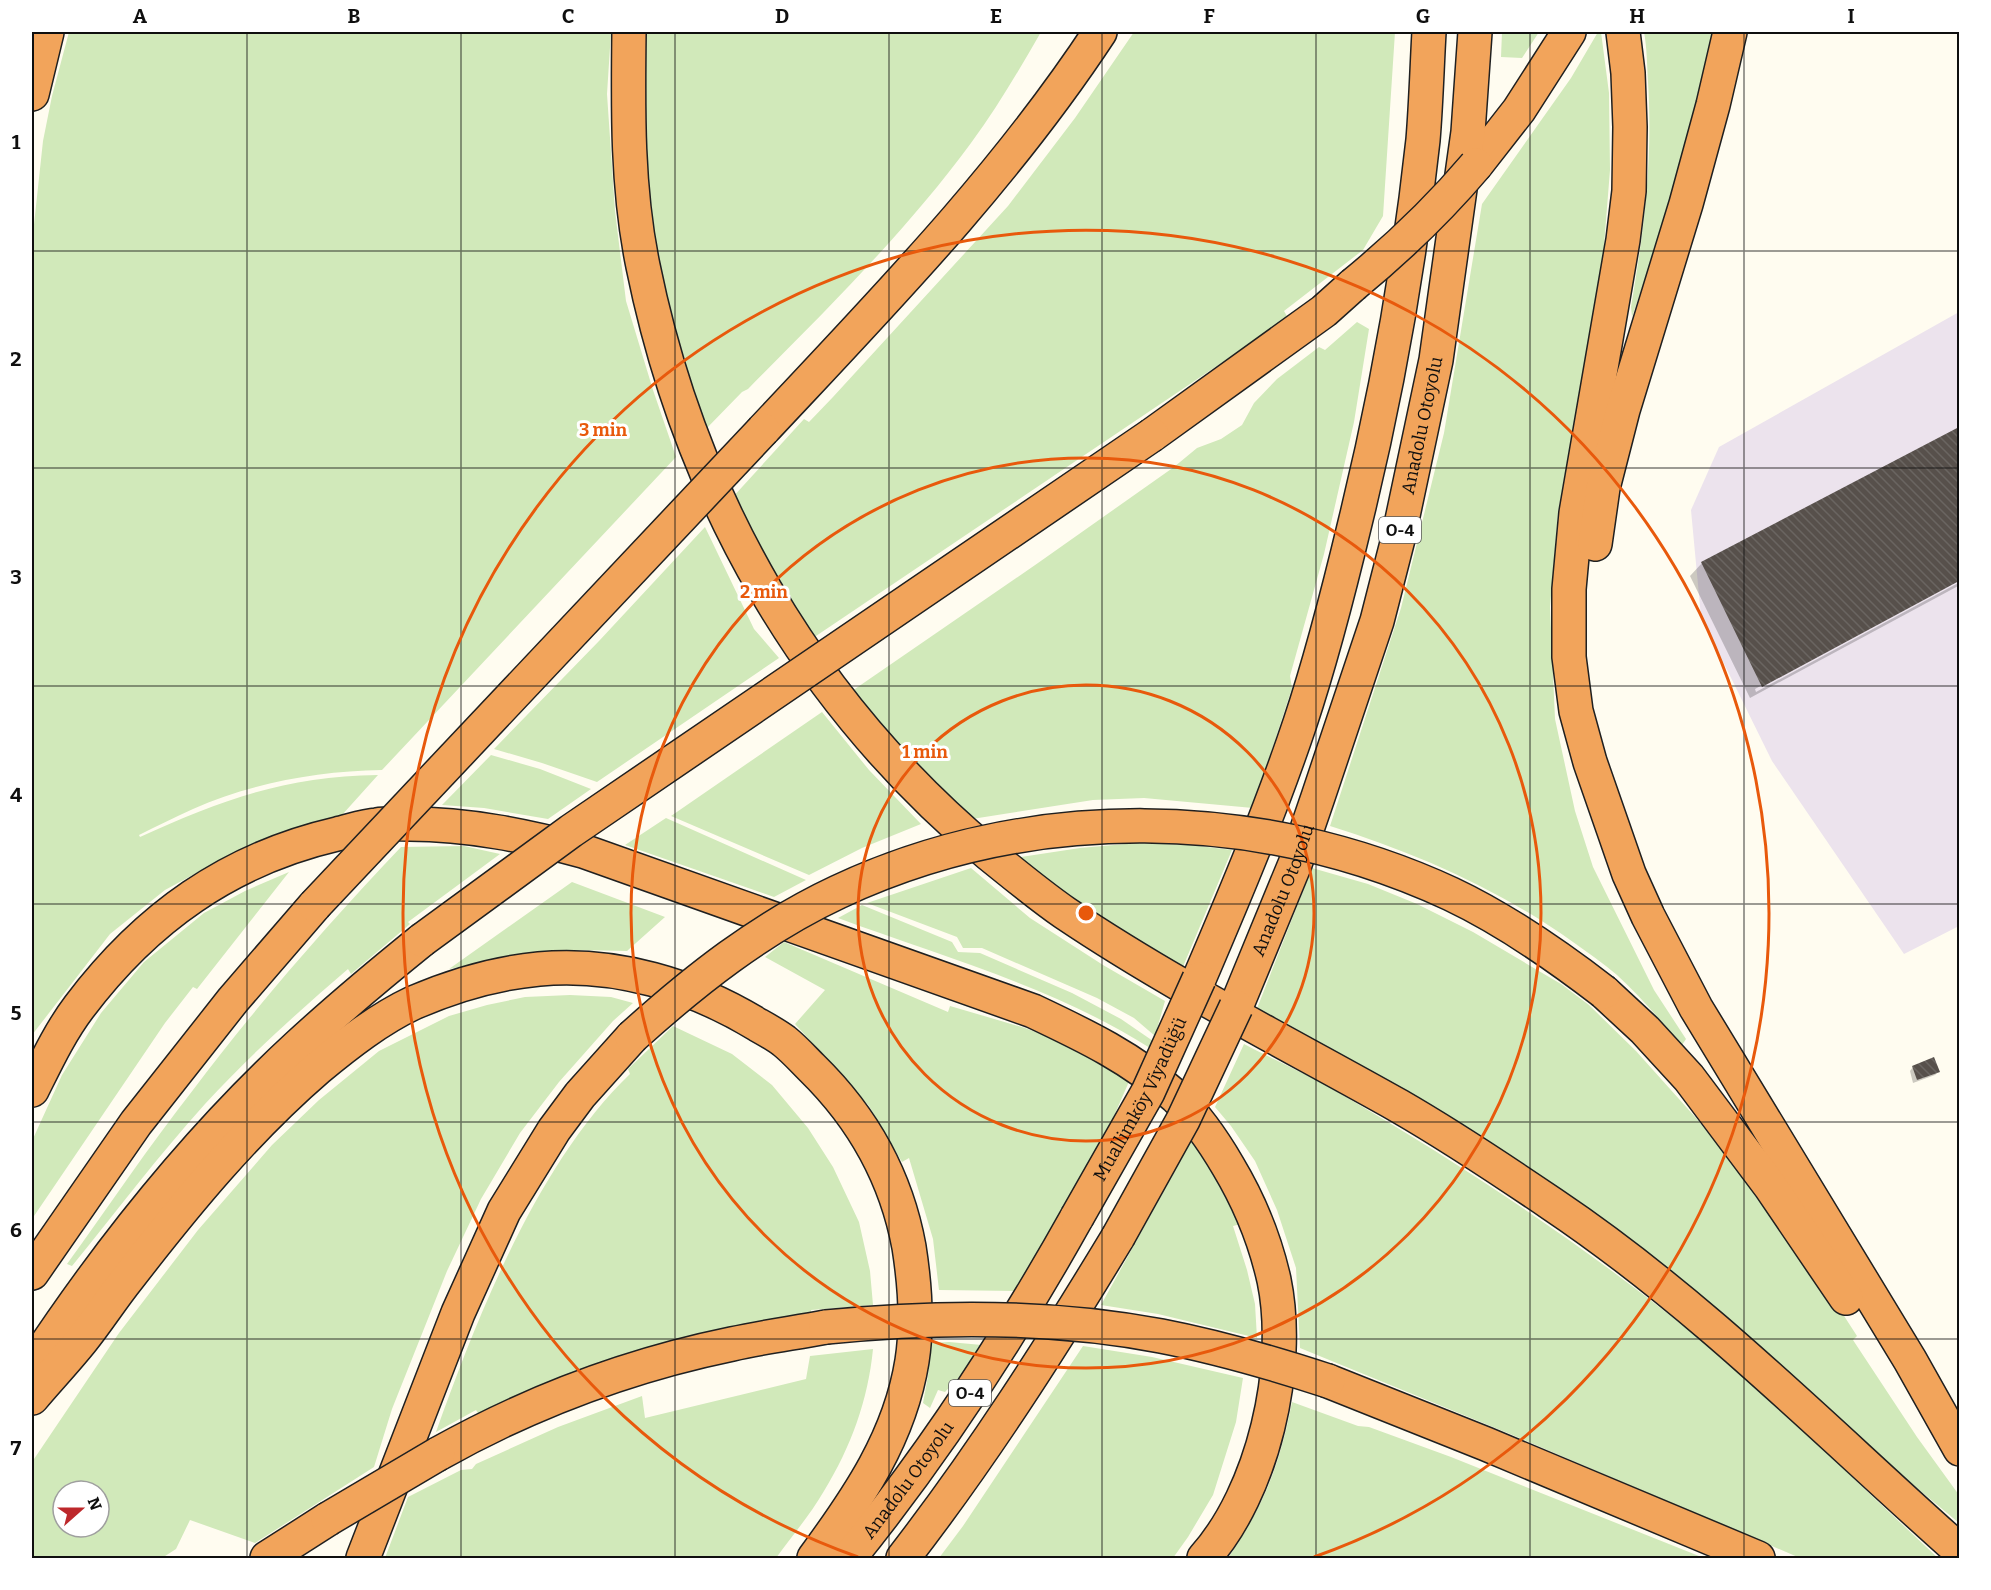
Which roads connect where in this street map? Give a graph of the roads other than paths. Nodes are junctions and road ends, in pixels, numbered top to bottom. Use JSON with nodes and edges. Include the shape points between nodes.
{"nodes":[{"id":1,"x":47,"y":32,"type":"edge"},
{"id":2,"x":629,"y":32,"type":"edge"},
{"id":3,"x":1100,"y":32,"type":"edge"},
{"id":4,"x":1429,"y":32,"type":"edge"},
{"id":5,"x":1475,"y":32,"type":"edge"},
{"id":6,"x":1569,"y":32,"type":"edge"},
{"id":7,"x":1623,"y":32,"type":"edge"},
{"id":8,"x":1730,"y":32,"type":"edge"},
{"id":9,"x":32,"y":94,"type":"edge"},
{"id":10,"x":1613,"y":828,"type":"junction"},
{"id":11,"x":32,"y":1089,"type":"edge"},
{"id":12,"x":1077,"y":1217,"type":"joint"},
{"id":13,"x":32,"y":1273,"type":"edge"},
{"id":14,"x":32,"y":1366,"type":"edge"},
{"id":15,"x":32,"y":1398,"type":"edge"},
{"id":16,"x":1959,"y":1450,"type":"edge"},
{"id":17,"x":1959,"y":1551,"type":"edge"},
{"id":18,"x":267,"y":1558,"type":"edge"},
{"id":19,"x":363,"y":1558,"type":"edge"},
{"id":20,"x":814,"y":1558,"type":"edge"},
{"id":21,"x":849,"y":1558,"type":"edge"},
{"id":22,"x":903,"y":1558,"type":"edge"},
{"id":23,"x":1204,"y":1558,"type":"edge"},
{"id":24,"x":1758,"y":1558,"type":"edge"}],
"edges":[{"from":1,"to":9,"type":"highway"},
{"from":2,"to":17,"type":"highway","via":[[628,127],[642,262],[663,353],[692,436],[718,501],[767,594],[826,683],[887,757],[948,819],[1059,909],[1249,1024],[1406,1110],[1618,1251],[1734,1345]]},
{"from":3,"to":13,"type":"highway","bridge":true,"via":[[1062,89],[973,203],[315,905],[233,1000],[136,1123]]},
{"from":4,"to":12,"type":"highway","name":"Muallimköy Viyadüğü","number":"O-4","bridge":true,"via":[[1423,138],[1409,255],[1384,397],[1327,635],[1252,854],[1199,979],[1148,1092]]},
{"from":5,"to":22,"type":"highway","name":"Anadolu Otoyolu","number":"O-4","bridge":true,"via":[[1468,132],[1438,348],[1398,539],[1377,621],[1295,864],[1236,1007],[1183,1120],[1118,1237],[1006,1415]]},
{"from":6,"to":14,"type":"highway","bridge":true,"via":[[1519,110],[1449,198],[1324,311],[1152,435],[571,831],[367,985],[297,1047],[216,1129],[131,1229]]},
{"from":7,"to":10,"type":"highway","via":[[1628,73],[1629,191],[1576,513],[1569,589],[1569,657],[1576,711]]},
{"from":8,"to":10,"type":"highway","via":[[1686,204],[1603,488],[1592,584],[1592,703]]},
{"from":10,"to":16,"type":"highway","via":[[1629,874],[1696,1008],[1910,1360]]},
{"from":11,"to":23,"type":"highway","via":[[78,1008],[142,936],[173,909],[239,868],[285,849],[377,825],[478,828],[583,851],[1033,1011],[1097,1041],[1138,1066],[1177,1098],[1217,1147],[1237,1181],[1263,1241],[1278,1315],[1279,1348],[1270,1419],[1246,1489]]},
{"from":12,"to":21,"type":"highway","name":"Anadolu Otoyolu","number":"O-4","via":[[998,1351]]},
{"from":15,"to":20,"type":"highway","via":[[237,1145],[306,1079],[376,1024],[438,993],[520,972],[581,969],[647,978],[713,999],[784,1041],[834,1090],[868,1135],[904,1222],[915,1283],[912,1361],[905,1395],[884,1451],[854,1504]]},
{"from":16,"to":19,"type":"highway","bridge":true,"via":[[1888,1363],[1838,1285],[1689,1078],[1645,1030],[1565,962],[1517,930],[1452,895],[1388,868],[1328,850],[1272,836],[1171,826],[1105,826],[981,843],[926,857],[837,892],[747,944],[698,979],[632,1036],[580,1095],[504,1211],[458,1313]]},
{"from":18,"to":24,"type":"highway","bridge":true,"via":[[438,1454],[501,1422],[597,1382],[731,1344],[826,1327],[922,1319],[987,1319],[1081,1325],[1160,1336],[1263,1360],[1329,1381]]}]}
